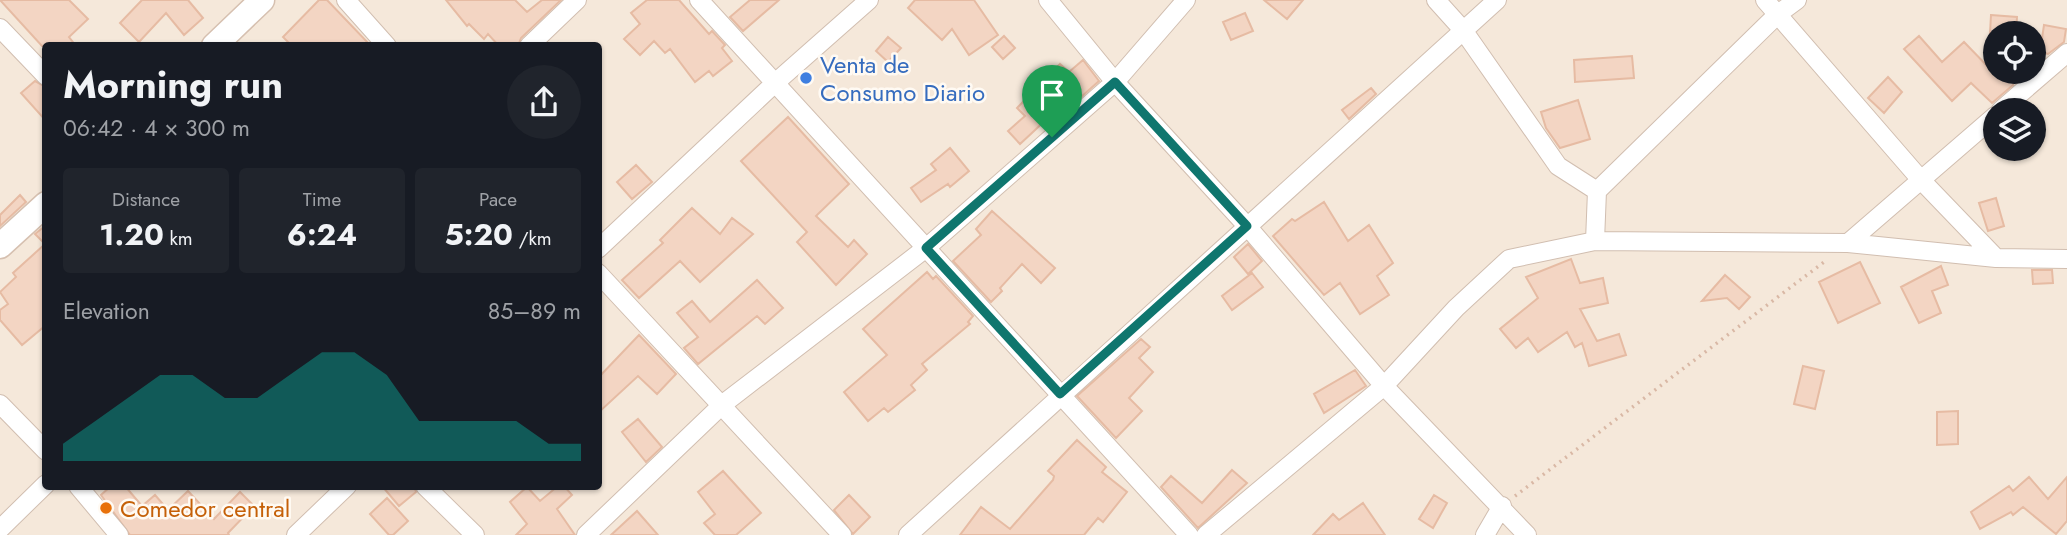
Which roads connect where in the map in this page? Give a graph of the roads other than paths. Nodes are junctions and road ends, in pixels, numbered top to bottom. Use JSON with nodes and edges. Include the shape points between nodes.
{"nodes":[{"id":1,"x":261,"y":0,"type":"edge"},
{"id":2,"x":346,"y":0,"type":"edge"},
{"id":3,"x":577,"y":0,"type":"edge"},
{"id":4,"x":699,"y":0,"type":"edge"},
{"id":5,"x":869,"y":0,"type":"edge"},
{"id":6,"x":1048,"y":0,"type":"edge"},
{"id":7,"x":1186,"y":0,"type":"edge"},
{"id":8,"x":1436,"y":0,"type":"edge"},
{"id":9,"x":1497,"y":0,"type":"edge"},
{"id":10,"x":1765,"y":0,"type":"edge"},
{"id":11,"x":1797,"y":0,"type":"edge"},
{"id":12,"x":1779,"y":14,"type":"junction"},
{"id":13,"x":0,"y":27,"type":"edge"},
{"id":14,"x":1463,"y":30,"type":"junction"},
{"id":15,"x":218,"y":42,"type":"edge"},
{"id":16,"x":383,"y":42,"type":"edge"},
{"id":17,"x":533,"y":42,"type":"edge"},
{"id":18,"x":2067,"y":53,"type":"edge"},
{"id":19,"x":42,"y":72,"type":"edge"},
{"id":20,"x":1115,"y":82,"type":"junction"},
{"id":21,"x":775,"y":83,"type":"junction"},
{"id":22,"x":2015,"y":98,"type":"edge"},
{"id":23,"x":1983,"y":126,"type":"edge"},
{"id":24,"x":1921,"y":180,"type":"junction"},
{"id":25,"x":1597,"y":191,"type":"junction"},
{"id":26,"x":42,"y":208,"type":"edge"},
{"id":27,"x":1247,"y":226,"type":"junction"},
{"id":28,"x":1595,"y":241,"type":"junction"},
{"id":29,"x":1848,"y":243,"type":"junction"},
{"id":30,"x":602,"y":245,"type":"edge"},
{"id":31,"x":0,"y":246,"type":"edge"},
{"id":32,"x":926,"y":248,"type":"junction"},
{"id":33,"x":1996,"y":258,"type":"junction"},
{"id":34,"x":2067,"y":259,"type":"edge"},
{"id":35,"x":602,"y":277,"type":"edge"},
{"id":36,"x":1384,"y":386,"type":"junction"},
{"id":37,"x":1060,"y":394,"type":"junction"},
{"id":38,"x":0,"y":404,"type":"edge"},
{"id":39,"x":723,"y":404,"type":"junction"},
{"id":40,"x":42,"y":447,"type":"edge"},
{"id":41,"x":42,"y":488,"type":"edge"},
{"id":42,"x":81,"y":490,"type":"edge"},
{"id":43,"x":343,"y":490,"type":"edge"},
{"id":44,"x":429,"y":490,"type":"edge"},
{"id":45,"x":1502,"y":506,"type":"junction"},
{"id":46,"x":0,"y":529,"type":"edge"},
{"id":47,"x":119,"y":535,"type":"edge"},
{"id":48,"x":296,"y":535,"type":"edge"},
{"id":49,"x":475,"y":535,"type":"edge"},
{"id":50,"x":586,"y":535,"type":"edge"},
{"id":51,"x":842,"y":535,"type":"edge"},
{"id":52,"x":908,"y":535,"type":"edge"},
{"id":53,"x":1189,"y":535,"type":"edge"},
{"id":54,"x":1206,"y":535,"type":"edge"},
{"id":55,"x":1485,"y":535,"type":"edge"},
{"id":56,"x":1527,"y":535,"type":"edge"}],
"edges":[{"from":1,"to":15,"type":"street"},
{"from":2,"to":16,"type":"street"},
{"from":3,"to":17,"type":"street"},
{"from":4,"to":21,"type":"street"},
{"from":5,"to":21,"type":"street"},
{"from":6,"to":20,"type":"street"},
{"from":7,"to":20,"type":"street"},
{"from":8,"to":14,"type":"street"},
{"from":9,"to":14,"type":"street"},
{"from":10,"to":12,"type":"street"},
{"from":11,"to":12,"type":"street"},
{"from":12,"to":24,"type":"street"},
{"from":12,"to":25,"type":"street"},
{"from":13,"to":19,"type":"street"},
{"from":14,"to":25,"type":"street","via":[[1559,166]]},
{"from":14,"to":27,"type":"street"},
{"from":18,"to":22,"type":"street"},
{"from":20,"to":27,"type":"street"},
{"from":20,"to":32,"type":"street"},
{"from":21,"to":30,"type":"street"},
{"from":21,"to":32,"type":"street"},
{"from":23,"to":24,"type":"street"},
{"from":24,"to":29,"type":"street"},
{"from":24,"to":33,"type":"street"},
{"from":25,"to":28,"type":"street"},
{"from":26,"to":31,"type":"street"},
{"from":27,"to":36,"type":"street"},
{"from":27,"to":37,"type":"street"},
{"from":28,"to":29,"type":"street"},
{"from":28,"to":36,"type":"street","via":[[1509,259]]},
{"from":29,"to":33,"type":"street"},
{"from":32,"to":37,"type":"street"},
{"from":32,"to":39,"type":"street"},
{"from":33,"to":34,"type":"street"},
{"from":35,"to":39,"type":"street"},
{"from":36,"to":45,"type":"street"},
{"from":36,"to":54,"type":"street"},
{"from":37,"to":52,"type":"street"},
{"from":37,"to":53,"type":"street"},
{"from":38,"to":40,"type":"street"},
{"from":39,"to":50,"type":"street"},
{"from":39,"to":51,"type":"street"},
{"from":41,"to":46,"type":"street"},
{"from":42,"to":47,"type":"street"},
{"from":43,"to":48,"type":"street"},
{"from":44,"to":49,"type":"street"},
{"from":45,"to":55,"type":"street"},
{"from":45,"to":56,"type":"street"}]}
